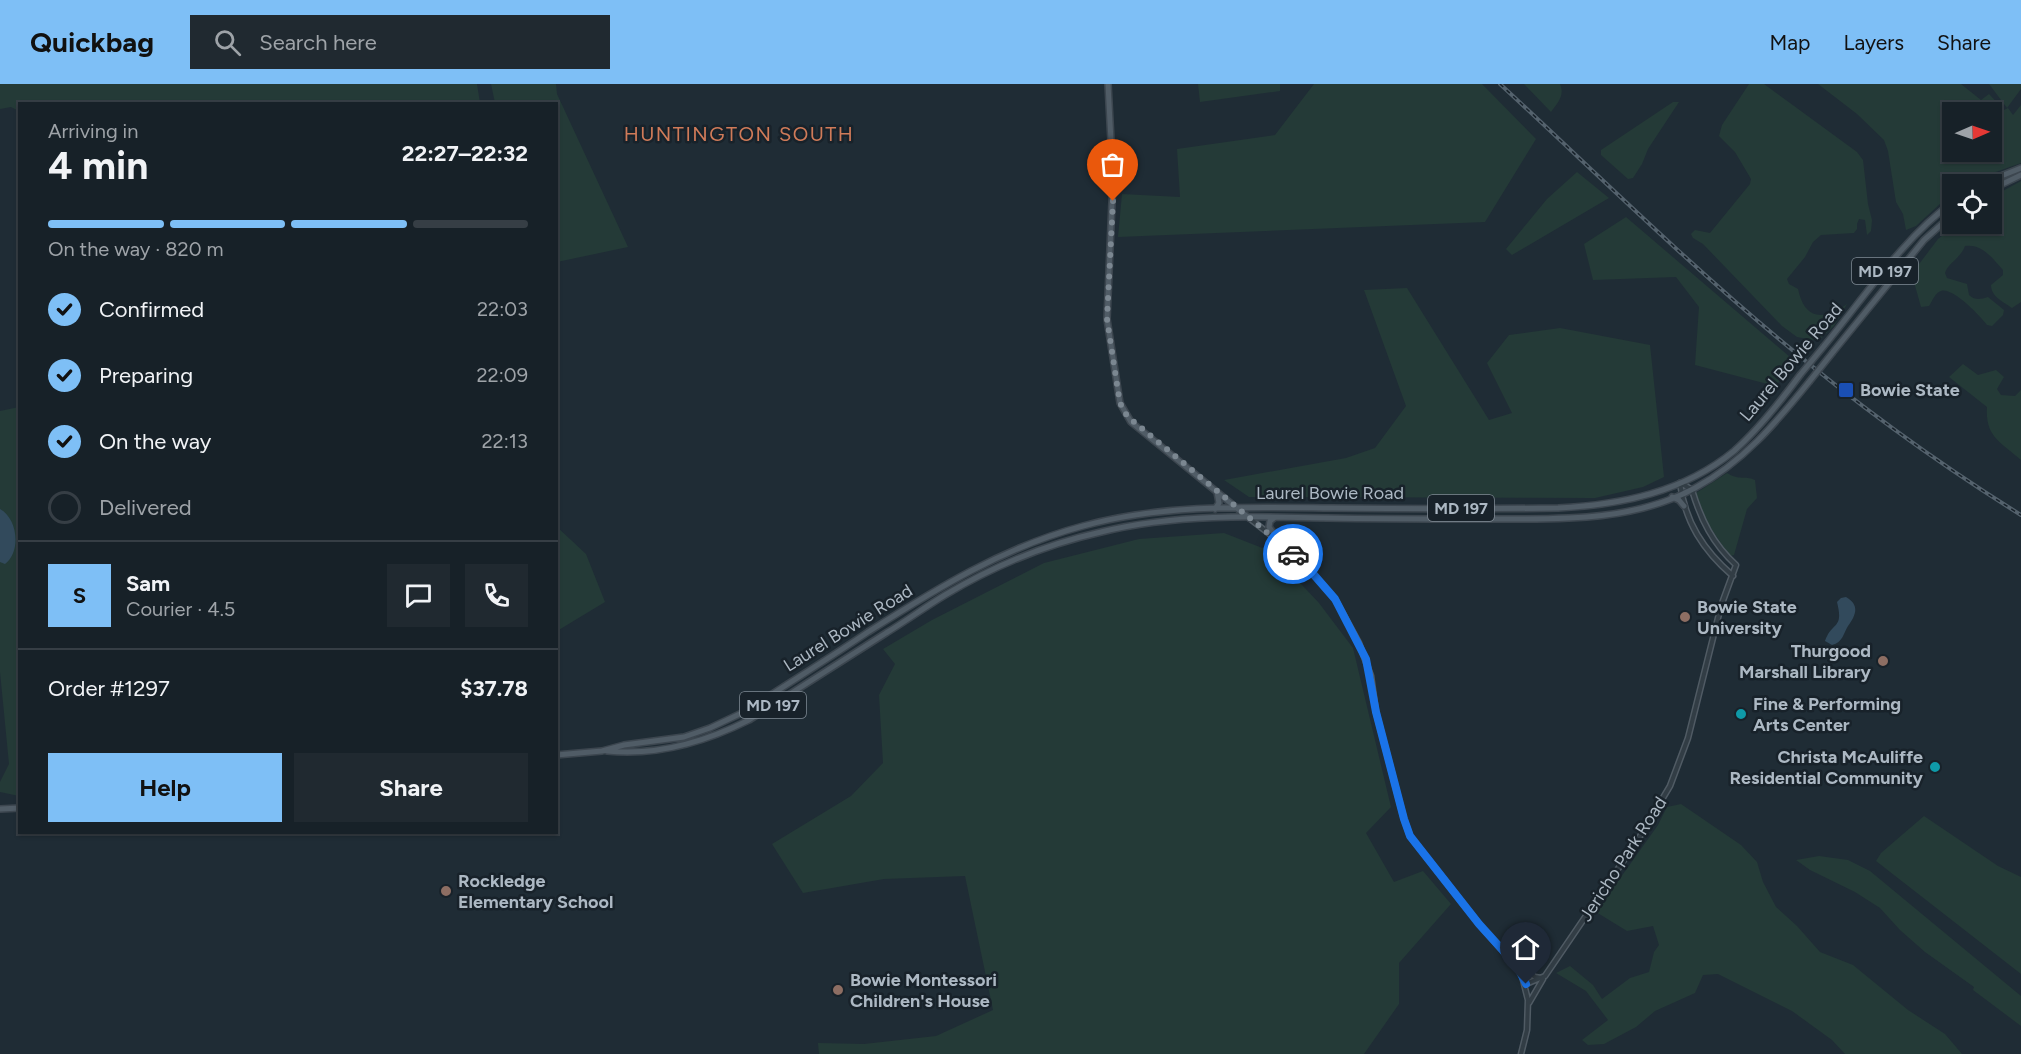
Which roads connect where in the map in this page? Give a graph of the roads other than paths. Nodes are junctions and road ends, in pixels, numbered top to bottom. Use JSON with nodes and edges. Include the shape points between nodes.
{"nodes":[{"id":1,"x":1108,"y":84,"type":"edge"},
{"id":2,"x":2021,"y":168,"type":"edge"},
{"id":3,"x":2021,"y":175,"type":"edge"},
{"id":4,"x":2002,"y":176,"type":"edge"},
{"id":5,"x":2002,"y":184,"type":"edge"},
{"id":6,"x":1942,"y":210,"type":"edge"},
{"id":7,"x":1942,"y":224,"type":"edge"},
{"id":8,"x":1680,"y":483,"type":"junction"},
{"id":9,"x":1692,"y":490,"type":"junction"},
{"id":10,"x":1216,"y":491,"type":"junction"},
{"id":11,"x":1682,"y":493,"type":"junction"},
{"id":12,"x":1672,"y":497,"type":"junction"},
{"id":13,"x":1684,"y":506,"type":"junction"},
{"id":14,"x":1238,"y":508,"type":"junction"},
{"id":15,"x":1215,"y":509,"type":"junction"},
{"id":16,"x":1275,"y":517,"type":"junction"},
{"id":17,"x":1250,"y":518,"type":"junction"},
{"id":18,"x":1283,"y":545,"type":"junction"},
{"id":19,"x":1733,"y":576,"type":"junction"},
{"id":20,"x":602,"y":751,"type":"junction"},
{"id":21,"x":558,"y":755,"type":"edge"},
{"id":22,"x":18,"y":808,"type":"edge"},
{"id":23,"x":0,"y":809,"type":"edge"},
{"id":24,"x":1509,"y":957,"type":"junction"},
{"id":25,"x":1543,"y":977,"type":"junction"},
{"id":26,"x":1526,"y":984,"type":"junction"},
{"id":27,"x":1528,"y":1010,"type":"junction"},
{"id":28,"x":1521,"y":1054,"type":"edge"}],
"edges":[{"from":1,"to":10,"type":"main road","via":[[1113,179],[1107,319],[1120,403],[1127,416]]},
{"from":2,"to":4,"type":"main road"},
{"from":3,"to":5,"type":"main road"},
{"from":6,"to":8,"type":"main road","name":"Laurel Bowie Road","number":"MD 197","bridge":true,"via":[[1914,237],[1766,418],[1737,447]]},
{"from":7,"to":9,"type":"main road","name":"Laurel Bowie Road","number":"MD 197","bridge":true,"via":[[1924,240],[1771,428],[1749,451]]},
{"from":8,"to":9,"type":"street"},
{"from":8,"to":11,"type":"street"},
{"from":8,"to":14,"type":"main road","name":"Laurel Bowie Road","number":"MD 197","via":[[1630,500],[1593,506]]},
{"from":9,"to":11,"type":"main road","name":"Laurel Bowie Road","number":"MD 197"},
{"from":9,"to":19,"type":"street","name":"Jericho Park Road","via":[[1705,528],[1736,566]]},
{"from":10,"to":14,"type":"main road"},
{"from":10,"to":15,"type":"main road","via":[[1219,503]]},
{"from":11,"to":12,"type":"main road","name":"Laurel Bowie Road","number":"MD 197"},
{"from":11,"to":13,"type":"street"},
{"from":12,"to":13,"type":"main road"},
{"from":12,"to":16,"type":"main road","name":"Laurel Bowie Road","number":"MD 197","via":[[1635,510],[1587,517]]},
{"from":13,"to":19,"type":"street","via":[[1700,541]]},
{"from":14,"to":15,"type":"main road","name":"Laurel Bowie Road","number":"MD 197"},
{"from":14,"to":17,"type":"main road"},
{"from":15,"to":20,"type":"main road","name":"Laurel Bowie Road","number":"MD 197","via":[[1108,520],[1019,548],[939,588],[736,717],[684,736]]},
{"from":16,"to":17,"type":"main road","name":"Laurel Bowie Road","number":"MD 197"},
{"from":16,"to":18,"type":"main road","via":[[1269,526]]},
{"from":17,"to":18,"type":"street"},
{"from":17,"to":20,"type":"main road","name":"Laurel Bowie Road","number":"MD 197","via":[[1144,524],[1083,536],[1048,548],[947,594],[735,727],[675,747],[624,753]]},
{"from":18,"to":24,"type":"street","via":[[1335,599],[1366,659],[1410,836]]},
{"from":19,"to":25,"type":"street","name":"Jericho Park Road","via":[[1713,632],[1688,738],[1670,786],[1645,830]]},
{"from":20,"to":21,"type":"main road","name":"Laurel Bowie Road","number":"MD 197"},
{"from":22,"to":23,"type":"main road"},
{"from":24,"to":25,"type":"street","via":[[1535,978]]},
{"from":24,"to":26,"type":"street"},
{"from":25,"to":26,"type":"street"},
{"from":25,"to":27,"type":"street","name":"Jericho Park Road"},
{"from":26,"to":27,"type":"street"},
{"from":27,"to":28,"type":"street"}]}
